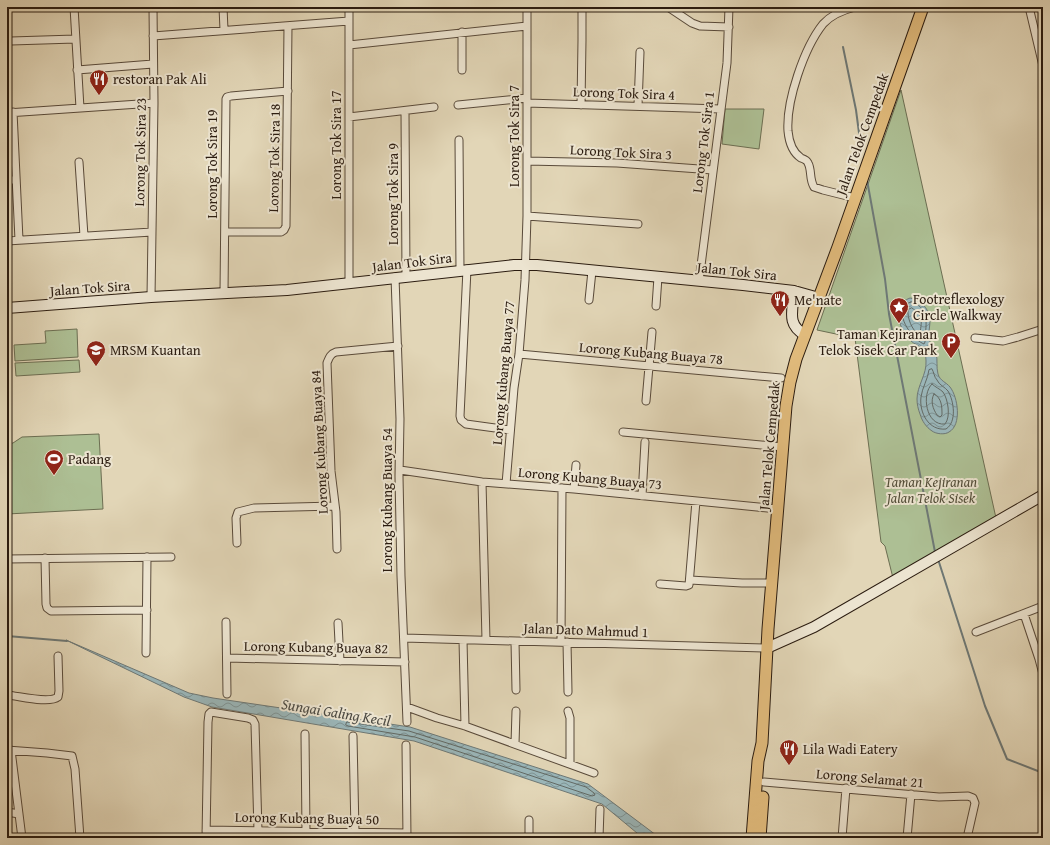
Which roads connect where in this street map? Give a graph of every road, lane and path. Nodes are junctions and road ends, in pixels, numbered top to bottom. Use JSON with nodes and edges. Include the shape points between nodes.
{"nodes":[{"id":1,"x":74,"y":7,"type":"edge"},
{"id":2,"x":153,"y":7,"type":"edge"},
{"id":3,"x":223,"y":7,"type":"edge"},
{"id":4,"x":349,"y":7,"type":"edge"},
{"id":5,"x":527,"y":7,"type":"edge"},
{"id":6,"x":548,"y":7,"type":"edge"},
{"id":7,"x":582,"y":7,"type":"edge"},
{"id":8,"x":668,"y":7,"type":"edge"},
{"id":9,"x":729,"y":7,"type":"edge"},
{"id":10,"x":855,"y":7,"type":"edge"},
{"id":11,"x":923,"y":7,"type":"edge"},
{"id":12,"x":1029,"y":7,"type":"edge"},
{"id":13,"x":349,"y":21,"type":"junction"},
{"id":14,"x":288,"y":26,"type":"junction"},
{"id":15,"x":527,"y":26,"type":"junction"},
{"id":16,"x":729,"y":27,"type":"junction"},
{"id":17,"x":224,"y":30,"type":"junction"},
{"id":18,"x":462,"y":32,"type":"junction"},
{"id":19,"x":153,"y":36,"type":"junction"},
{"id":20,"x":76,"y":39,"type":"junction"},
{"id":21,"x":11,"y":41,"type":"dead end"},
{"id":22,"x":349,"y":45,"type":"junction"},
{"id":23,"x":640,"y":52,"type":"dead end"},
{"id":24,"x":153,"y":64,"type":"junction"},
{"id":25,"x":1043,"y":66,"type":"edge"},
{"id":26,"x":77,"y":70,"type":"junction"},
{"id":27,"x":462,"y":70,"type":"dead end"},
{"id":28,"x":288,"y":91,"type":"junction"},
{"id":29,"x":527,"y":101,"type":"junction"},
{"id":30,"x":154,"y":103,"type":"junction"},
{"id":31,"x":581,"y":104,"type":"junction"},
{"id":32,"x":458,"y":105,"type":"dead end"},
{"id":33,"x":638,"y":106,"type":"junction"},
{"id":34,"x":434,"y":107,"type":"dead end"},
{"id":35,"x":80,"y":108,"type":"junction"},
{"id":36,"x":720,"y":110,"type":"junction"},
{"id":37,"x":405,"y":111,"type":"junction"},
{"id":38,"x":10,"y":112,"type":"edge"},
{"id":39,"x":349,"y":117,"type":"junction"},
{"id":40,"x":459,"y":140,"type":"dead end"},
{"id":41,"x":527,"y":161,"type":"junction"},
{"id":42,"x":79,"y":162,"type":"dead end"},
{"id":43,"x":713,"y":170,"type":"junction"},
{"id":44,"x":7,"y":180,"type":"edge"},
{"id":45,"x":16,"y":180,"type":"junction"},
{"id":46,"x":855,"y":198,"type":"junction"},
{"id":47,"x":526,"y":216,"type":"junction"},
{"id":48,"x":638,"y":224,"type":"dead end"},
{"id":49,"x":152,"y":232,"type":"junction"},
{"id":50,"x":225,"y":232,"type":"junction"},
{"id":51,"x":84,"y":236,"type":"junction"},
{"id":52,"x":19,"y":240,"type":"junction"},
{"id":53,"x":7,"y":241,"type":"edge"},
{"id":54,"x":525,"y":265,"type":"junction"},
{"id":55,"x":463,"y":270,"type":"junction"},
{"id":56,"x":592,"y":271,"type":"junction"},
{"id":57,"x":406,"y":276,"type":"junction"},
{"id":58,"x":395,"y":277,"type":"junction"},
{"id":59,"x":658,"y":277,"type":"junction"},
{"id":60,"x":698,"y":281,"type":"junction"},
{"id":61,"x":349,"y":283,"type":"junction"},
{"id":62,"x":794,"y":291,"type":"junction"},
{"id":63,"x":224,"y":293,"type":"junction"},
{"id":64,"x":151,"y":297,"type":"junction"},
{"id":65,"x":819,"y":298,"type":"junction"},
{"id":66,"x":589,"y":300,"type":"dead end"},
{"id":67,"x":656,"y":306,"type":"dead end"},
{"id":68,"x":7,"y":308,"type":"edge"},
{"id":69,"x":1043,"y":329,"type":"edge"},
{"id":70,"x":652,"y":332,"type":"dead end"},
{"id":71,"x":805,"y":335,"type":"junction"},
{"id":72,"x":975,"y":338,"type":"dead end"},
{"id":73,"x":398,"y":346,"type":"junction"},
{"id":74,"x":518,"y":354,"type":"junction"},
{"id":75,"x":649,"y":366,"type":"junction"},
{"id":76,"x":781,"y":378,"type":"dead end"},
{"id":77,"x":646,"y":401,"type":"dead end"},
{"id":78,"x":510,"y":430,"type":"junction"},
{"id":79,"x":623,"y":432,"type":"dead end"},
{"id":80,"x":645,"y":442,"type":"dead end"},
{"id":81,"x":783,"y":447,"type":"junction"},
{"id":82,"x":576,"y":465,"type":"dead end"},
{"id":83,"x":400,"y":470,"type":"junction"},
{"id":84,"x":482,"y":482,"type":"junction"},
{"id":85,"x":506,"y":484,"type":"junction"},
{"id":86,"x":562,"y":488,"type":"junction"},
{"id":87,"x":574,"y":489,"type":"junction"},
{"id":88,"x":1043,"y":494,"type":"edge"},
{"id":89,"x":642,"y":496,"type":"junction"},
{"id":90,"x":696,"y":501,"type":"junction"},
{"id":91,"x":335,"y":506,"type":"junction"},
{"id":92,"x":778,"y":509,"type":"junction"},
{"id":93,"x":237,"y":543,"type":"dead end"},
{"id":94,"x":337,"y":549,"type":"dead end"},
{"id":95,"x":147,"y":557,"type":"junction"},
{"id":96,"x":171,"y":557,"type":"dead end"},
{"id":97,"x":45,"y":558,"type":"junction"},
{"id":98,"x":7,"y":559,"type":"edge"},
{"id":99,"x":690,"y":580,"type":"junction"},
{"id":100,"x":772,"y":583,"type":"junction"},
{"id":101,"x":660,"y":584,"type":"dead end"},
{"id":102,"x":1043,"y":606,"type":"edge"},
{"id":103,"x":147,"y":610,"type":"junction"},
{"id":104,"x":1024,"y":614,"type":"junction"},
{"id":105,"x":226,"y":622,"type":"dead end"},
{"id":106,"x":338,"y":623,"type":"dead end"},
{"id":107,"x":976,"y":632,"type":"dead end"},
{"id":108,"x":404,"y":638,"type":"junction"},
{"id":109,"x":464,"y":640,"type":"junction"},
{"id":110,"x":486,"y":640,"type":"junction"},
{"id":111,"x":515,"y":641,"type":"junction"},
{"id":112,"x":564,"y":642,"type":"junction"},
{"id":113,"x":767,"y":648,"type":"junction"},
{"id":114,"x":146,"y":653,"type":"dead end"},
{"id":115,"x":58,"y":656,"type":"dead end"},
{"id":116,"x":227,"y":658,"type":"junction"},
{"id":117,"x":340,"y":661,"type":"junction"},
{"id":118,"x":405,"y":662,"type":"junction"},
{"id":119,"x":1043,"y":670,"type":"edge"},
{"id":120,"x":516,"y":690,"type":"dead end"},
{"id":121,"x":568,"y":692,"type":"dead end"},
{"id":122,"x":227,"y":694,"type":"dead end"},
{"id":123,"x":7,"y":695,"type":"edge"},
{"id":124,"x":407,"y":707,"type":"junction"},
{"id":125,"x":516,"y":711,"type":"dead end"},
{"id":126,"x":568,"y":711,"type":"dead end"},
{"id":127,"x":407,"y":722,"type":"dead end"},
{"id":128,"x":465,"y":726,"type":"junction"},
{"id":129,"x":304,"y":734,"type":"dead end"},
{"id":130,"x":353,"y":736,"type":"dead end"},
{"id":131,"x":762,"y":743,"type":"junction"},
{"id":132,"x":515,"y":744,"type":"junction"},
{"id":133,"x":406,"y":745,"type":"dead end"},
{"id":134,"x":9,"y":750,"type":"edge"},
{"id":135,"x":570,"y":764,"type":"junction"},
{"id":136,"x":594,"y":773,"type":"dead end"},
{"id":137,"x":764,"y":782,"type":"junction"},
{"id":138,"x":846,"y":788,"type":"junction"},
{"id":139,"x":911,"y":794,"type":"junction"},
{"id":140,"x":600,"y":809,"type":"dead end"},
{"id":141,"x":7,"y":812,"type":"edge"},
{"id":142,"x":19,"y":814,"type":"junction"},
{"id":143,"x":529,"y":820,"type":"dead end"},
{"id":144,"x":206,"y":830,"type":"junction"},
{"id":145,"x":258,"y":830,"type":"junction"},
{"id":146,"x":306,"y":831,"type":"junction"},
{"id":147,"x":355,"y":832,"type":"junction"},
{"id":148,"x":407,"y":836,"type":"edge"},
{"id":149,"x":22,"y":838,"type":"edge"},
{"id":150,"x":80,"y":838,"type":"edge"},
{"id":151,"x":206,"y":838,"type":"edge"},
{"id":152,"x":529,"y":838,"type":"edge"},
{"id":153,"x":599,"y":838,"type":"edge"},
{"id":154,"x":752,"y":838,"type":"edge"},
{"id":155,"x":760,"y":838,"type":"edge"},
{"id":156,"x":842,"y":838,"type":"edge"},
{"id":157,"x":907,"y":838,"type":"edge"},
{"id":158,"x":967,"y":838,"type":"edge"}],
"edges":[{"from":1,"to":20,"type":"street"},
{"from":2,"to":19,"type":"street","name":"Lorong Tok Sira 23"},
{"from":3,"to":17,"type":"street"},
{"from":4,"to":13,"type":"street","name":"Lorong Tok Sira 17"},
{"from":5,"to":6,"type":"street"},
{"from":5,"to":15,"type":"street","name":"Lorong Tok Sira 7"},
{"from":7,"to":31,"type":"street"},
{"from":8,"to":16,"type":"street","via":[[700,26]]},
{"from":9,"to":16,"type":"street","name":"Lorong Tok Sira 1"},
{"from":10,"to":46,"type":"street","via":[[829,19],[810,46],[793,88],[788,132],[794,152],[809,164],[814,187]]},
{"from":11,"to":46,"type":"main road","name":"Jalan Telok Cempedak"},
{"from":12,"to":25,"type":"street"},
{"from":13,"to":14,"type":"street"},
{"from":13,"to":22,"type":"street","name":"Lorong Tok Sira 17"},
{"from":14,"to":17,"type":"street"},
{"from":14,"to":28,"type":"street","name":"Lorong Tok Sira 18"},
{"from":15,"to":18,"type":"street"},
{"from":15,"to":29,"type":"street","name":"Lorong Tok Sira 7"},
{"from":16,"to":36,"type":"street","name":"Lorong Tok Sira 1"},
{"from":17,"to":19,"type":"street"},
{"from":18,"to":22,"type":"street"},
{"from":18,"to":27,"type":"street"},
{"from":19,"to":24,"type":"street","name":"Lorong Tok Sira 23"},
{"from":20,"to":21,"type":"street"},
{"from":20,"to":26,"type":"street"},
{"from":22,"to":39,"type":"street","name":"Lorong Tok Sira 17"},
{"from":23,"to":33,"type":"street"},
{"from":24,"to":26,"type":"street"},
{"from":24,"to":30,"type":"street","name":"Lorong Tok Sira 23"},
{"from":26,"to":35,"type":"street"},
{"from":28,"to":50,"type":"street","name":"Lorong Tok Sira 19","via":[[231,96],[226,99]]},
{"from":28,"to":50,"type":"street","name":"Lorong Tok Sira 18","via":[[286,226],[281,232]]},
{"from":29,"to":31,"type":"street","name":"Lorong Tok Sira 4"},
{"from":29,"to":32,"type":"street","name":"Lorong Tok Sira 4"},
{"from":29,"to":41,"type":"street","name":"Lorong Tok Sira 7"},
{"from":30,"to":35,"type":"street"},
{"from":30,"to":49,"type":"street","name":"Lorong Tok Sira 23"},
{"from":31,"to":33,"type":"street","name":"Lorong Tok Sira 4"},
{"from":33,"to":36,"type":"street","name":"Lorong Tok Sira 4"},
{"from":34,"to":37,"type":"street"},
{"from":35,"to":38,"type":"street"},
{"from":36,"to":43,"type":"street","name":"Lorong Tok Sira 1"},
{"from":37,"to":39,"type":"street"},
{"from":37,"to":57,"type":"street","name":"Lorong Tok Sira 9"},
{"from":38,"to":45,"type":"street"},
{"from":39,"to":61,"type":"street","name":"Lorong Tok Sira 17"},
{"from":40,"to":55,"type":"street"},
{"from":41,"to":43,"type":"street","name":"Lorong Tok Sira 3","via":[[617,163]]},
{"from":41,"to":47,"type":"street","name":"Lorong Tok Sira 7"},
{"from":42,"to":51,"type":"street"},
{"from":43,"to":60,"type":"street","name":"Lorong Tok Sira 1"},
{"from":44,"to":45,"type":"street"},
{"from":45,"to":52,"type":"street"},
{"from":46,"to":65,"type":"main road","name":"Jalan Telok Cempedak"},
{"from":47,"to":48,"type":"street"},
{"from":47,"to":54,"type":"street","name":"Lorong Tok Sira 7"},
{"from":49,"to":51,"type":"street"},
{"from":49,"to":64,"type":"street","name":"Lorong Tok Sira 23"},
{"from":50,"to":63,"type":"street","name":"Lorong Tok Sira 19"},
{"from":51,"to":52,"type":"street"},
{"from":52,"to":53,"type":"street"},
{"from":54,"to":55,"type":"street","name":"Jalan Tok Sira"},
{"from":54,"to":56,"type":"street","name":"Jalan Tok Sira"},
{"from":54,"to":74,"type":"street","name":"Lorong Kubang Buaya 77"},
{"from":55,"to":57,"type":"street","name":"Jalan Tok Sira"},
{"from":55,"to":78,"type":"street","via":[[461,420],[466,424]]},
{"from":56,"to":59,"type":"street","name":"Jalan Tok Sira"},
{"from":56,"to":66,"type":"street"},
{"from":57,"to":58,"type":"street","name":"Jalan Tok Sira"},
{"from":58,"to":61,"type":"street","name":"Jalan Tok Sira"},
{"from":58,"to":73,"type":"street","name":"Lorong Kubang Buaya 54"},
{"from":59,"to":60,"type":"street","name":"Jalan Tok Sira"},
{"from":59,"to":67,"type":"street"},
{"from":60,"to":62,"type":"street","name":"Jalan Tok Sira"},
{"from":61,"to":63,"type":"street","name":"Jalan Tok Sira"},
{"from":62,"to":65,"type":"street","name":"Jalan Tok Sira"},
{"from":62,"to":71,"type":"street","via":[[794,325]]},
{"from":63,"to":64,"type":"street","name":"Jalan Tok Sira"},
{"from":64,"to":68,"type":"street","name":"Jalan Tok Sira"},
{"from":65,"to":71,"type":"main road","name":"Jalan Telok Cempedak"},
{"from":69,"to":72,"type":"street","via":[[1003,341]]},
{"from":70,"to":75,"type":"street"},
{"from":71,"to":81,"type":"main road","name":"Jalan Telok Cempedak","via":[[790,382]]},
{"from":73,"to":83,"type":"street","name":"Lorong Kubang Buaya 54"},
{"from":73,"to":91,"type":"street","name":"Lorong Kubang Buaya 84","via":[[336,352],[328,359],[331,472]]},
{"from":74,"to":75,"type":"street","name":"Lorong Kubang Buaya 78"},
{"from":74,"to":78,"type":"street","name":"Lorong Kubang Buaya 77"},
{"from":75,"to":76,"type":"street","name":"Lorong Kubang Buaya 78"},
{"from":75,"to":77,"type":"street"},
{"from":78,"to":85,"type":"street","name":"Lorong Kubang Buaya 77"},
{"from":79,"to":81,"type":"street"},
{"from":80,"to":89,"type":"street"},
{"from":81,"to":92,"type":"main road","name":"Jalan Telok Cempedak"},
{"from":82,"to":87,"type":"street"},
{"from":83,"to":84,"type":"street","name":"Lorong Kubang Buaya 73"},
{"from":83,"to":108,"type":"street","name":"Lorong Kubang Buaya 54"},
{"from":84,"to":85,"type":"street","name":"Lorong Kubang Buaya 73"},
{"from":84,"to":110,"type":"street"},
{"from":85,"to":86,"type":"street","name":"Lorong Kubang Buaya 73"},
{"from":86,"to":87,"type":"street","name":"Lorong Kubang Buaya 73"},
{"from":86,"to":112,"type":"street"},
{"from":87,"to":89,"type":"street","name":"Lorong Kubang Buaya 73"},
{"from":88,"to":113,"type":"street","via":[[814,627]]},
{"from":89,"to":90,"type":"street","name":"Lorong Kubang Buaya 73"},
{"from":90,"to":92,"type":"street","name":"Lorong Kubang Buaya 73"},
{"from":90,"to":99,"type":"street"},
{"from":91,"to":93,"type":"street","via":[[241,510],[236,518]]},
{"from":91,"to":94,"type":"street","name":"Lorong Kubang Buaya 84"},
{"from":92,"to":100,"type":"main road","name":"Jalan Telok Cempedak"},
{"from":95,"to":96,"type":"street"},
{"from":95,"to":97,"type":"street"},
{"from":95,"to":103,"type":"street"},
{"from":97,"to":98,"type":"street"},
{"from":97,"to":103,"type":"street","via":[[46,604],[50,611]]},
{"from":99,"to":100,"type":"street","via":[[742,584]]},
{"from":99,"to":101,"type":"street","via":[[686,586]]},
{"from":100,"to":113,"type":"main road","name":"Jalan Telok Cempedak"},
{"from":102,"to":104,"type":"street"},
{"from":103,"to":114,"type":"street"},
{"from":104,"to":107,"type":"street"},
{"from":104,"to":119,"type":"street"},
{"from":105,"to":116,"type":"street"},
{"from":106,"to":117,"type":"street"},
{"from":108,"to":109,"type":"street","name":"Jalan Dato Mahmud 1"},
{"from":108,"to":118,"type":"street","name":"Lorong Kubang Buaya 54"},
{"from":109,"to":110,"type":"street","name":"Jalan Dato Mahmud 1"},
{"from":109,"to":128,"type":"street"},
{"from":110,"to":111,"type":"street","name":"Jalan Dato Mahmud 1"},
{"from":111,"to":112,"type":"street","name":"Jalan Dato Mahmud 1"},
{"from":111,"to":120,"type":"street"},
{"from":112,"to":113,"type":"street","name":"Jalan Dato Mahmud 1"},
{"from":112,"to":121,"type":"street"},
{"from":113,"to":131,"type":"main road","name":"Jalan Telok Cempedak"},
{"from":115,"to":123,"type":"street","via":[[58,697],[47,700]]},
{"from":116,"to":117,"type":"street","name":"Lorong Kubang Buaya 82"},
{"from":116,"to":122,"type":"street"},
{"from":117,"to":118,"type":"street","name":"Lorong Kubang Buaya 82"},
{"from":118,"to":124,"type":"street","name":"Lorong Kubang Buaya 54"},
{"from":124,"to":127,"type":"street","name":"Lorong Kubang Buaya 54"},
{"from":124,"to":128,"type":"street"},
{"from":125,"to":132,"type":"street"},
{"from":126,"to":135,"type":"street"},
{"from":128,"to":132,"type":"street"},
{"from":129,"to":146,"type":"street"},
{"from":130,"to":147,"type":"street"},
{"from":131,"to":137,"type":"main road","name":"Jalan Telok Cempedak"},
{"from":131,"to":154,"type":"main road","name":"Jalan Telok Cempedak","via":[[758,761]]},
{"from":132,"to":135,"type":"street"},
{"from":133,"to":148,"type":"street"},
{"from":134,"to":142,"type":"street"},
{"from":134,"to":150,"type":"street","via":[[72,756]]},
{"from":135,"to":136,"type":"street"},
{"from":137,"to":138,"type":"street","name":"Lorong Selamat 21"},
{"from":137,"to":155,"type":"main road","name":"Jalan Telok Cempedak"},
{"from":138,"to":139,"type":"street","name":"Lorong Selamat 21"},
{"from":138,"to":156,"type":"street"},
{"from":139,"to":157,"type":"street"},
{"from":139,"to":158,"type":"street","name":"Lorong Selamat 21","via":[[973,798],[975,806]]},
{"from":140,"to":153,"type":"street"},
{"from":141,"to":142,"type":"street"},
{"from":142,"to":149,"type":"street"},
{"from":143,"to":152,"type":"street"},
{"from":144,"to":145,"type":"street","name":"Lorong Kubang Buaya 50"},
{"from":144,"to":145,"type":"street","via":[[211,712],[248,718],[255,724]]},
{"from":144,"to":151,"type":"street"},
{"from":145,"to":146,"type":"street","name":"Lorong Kubang Buaya 50"},
{"from":146,"to":147,"type":"street","name":"Lorong Kubang Buaya 50"},
{"from":147,"to":148,"type":"street","name":"Lorong Kubang Buaya 50"}]}
